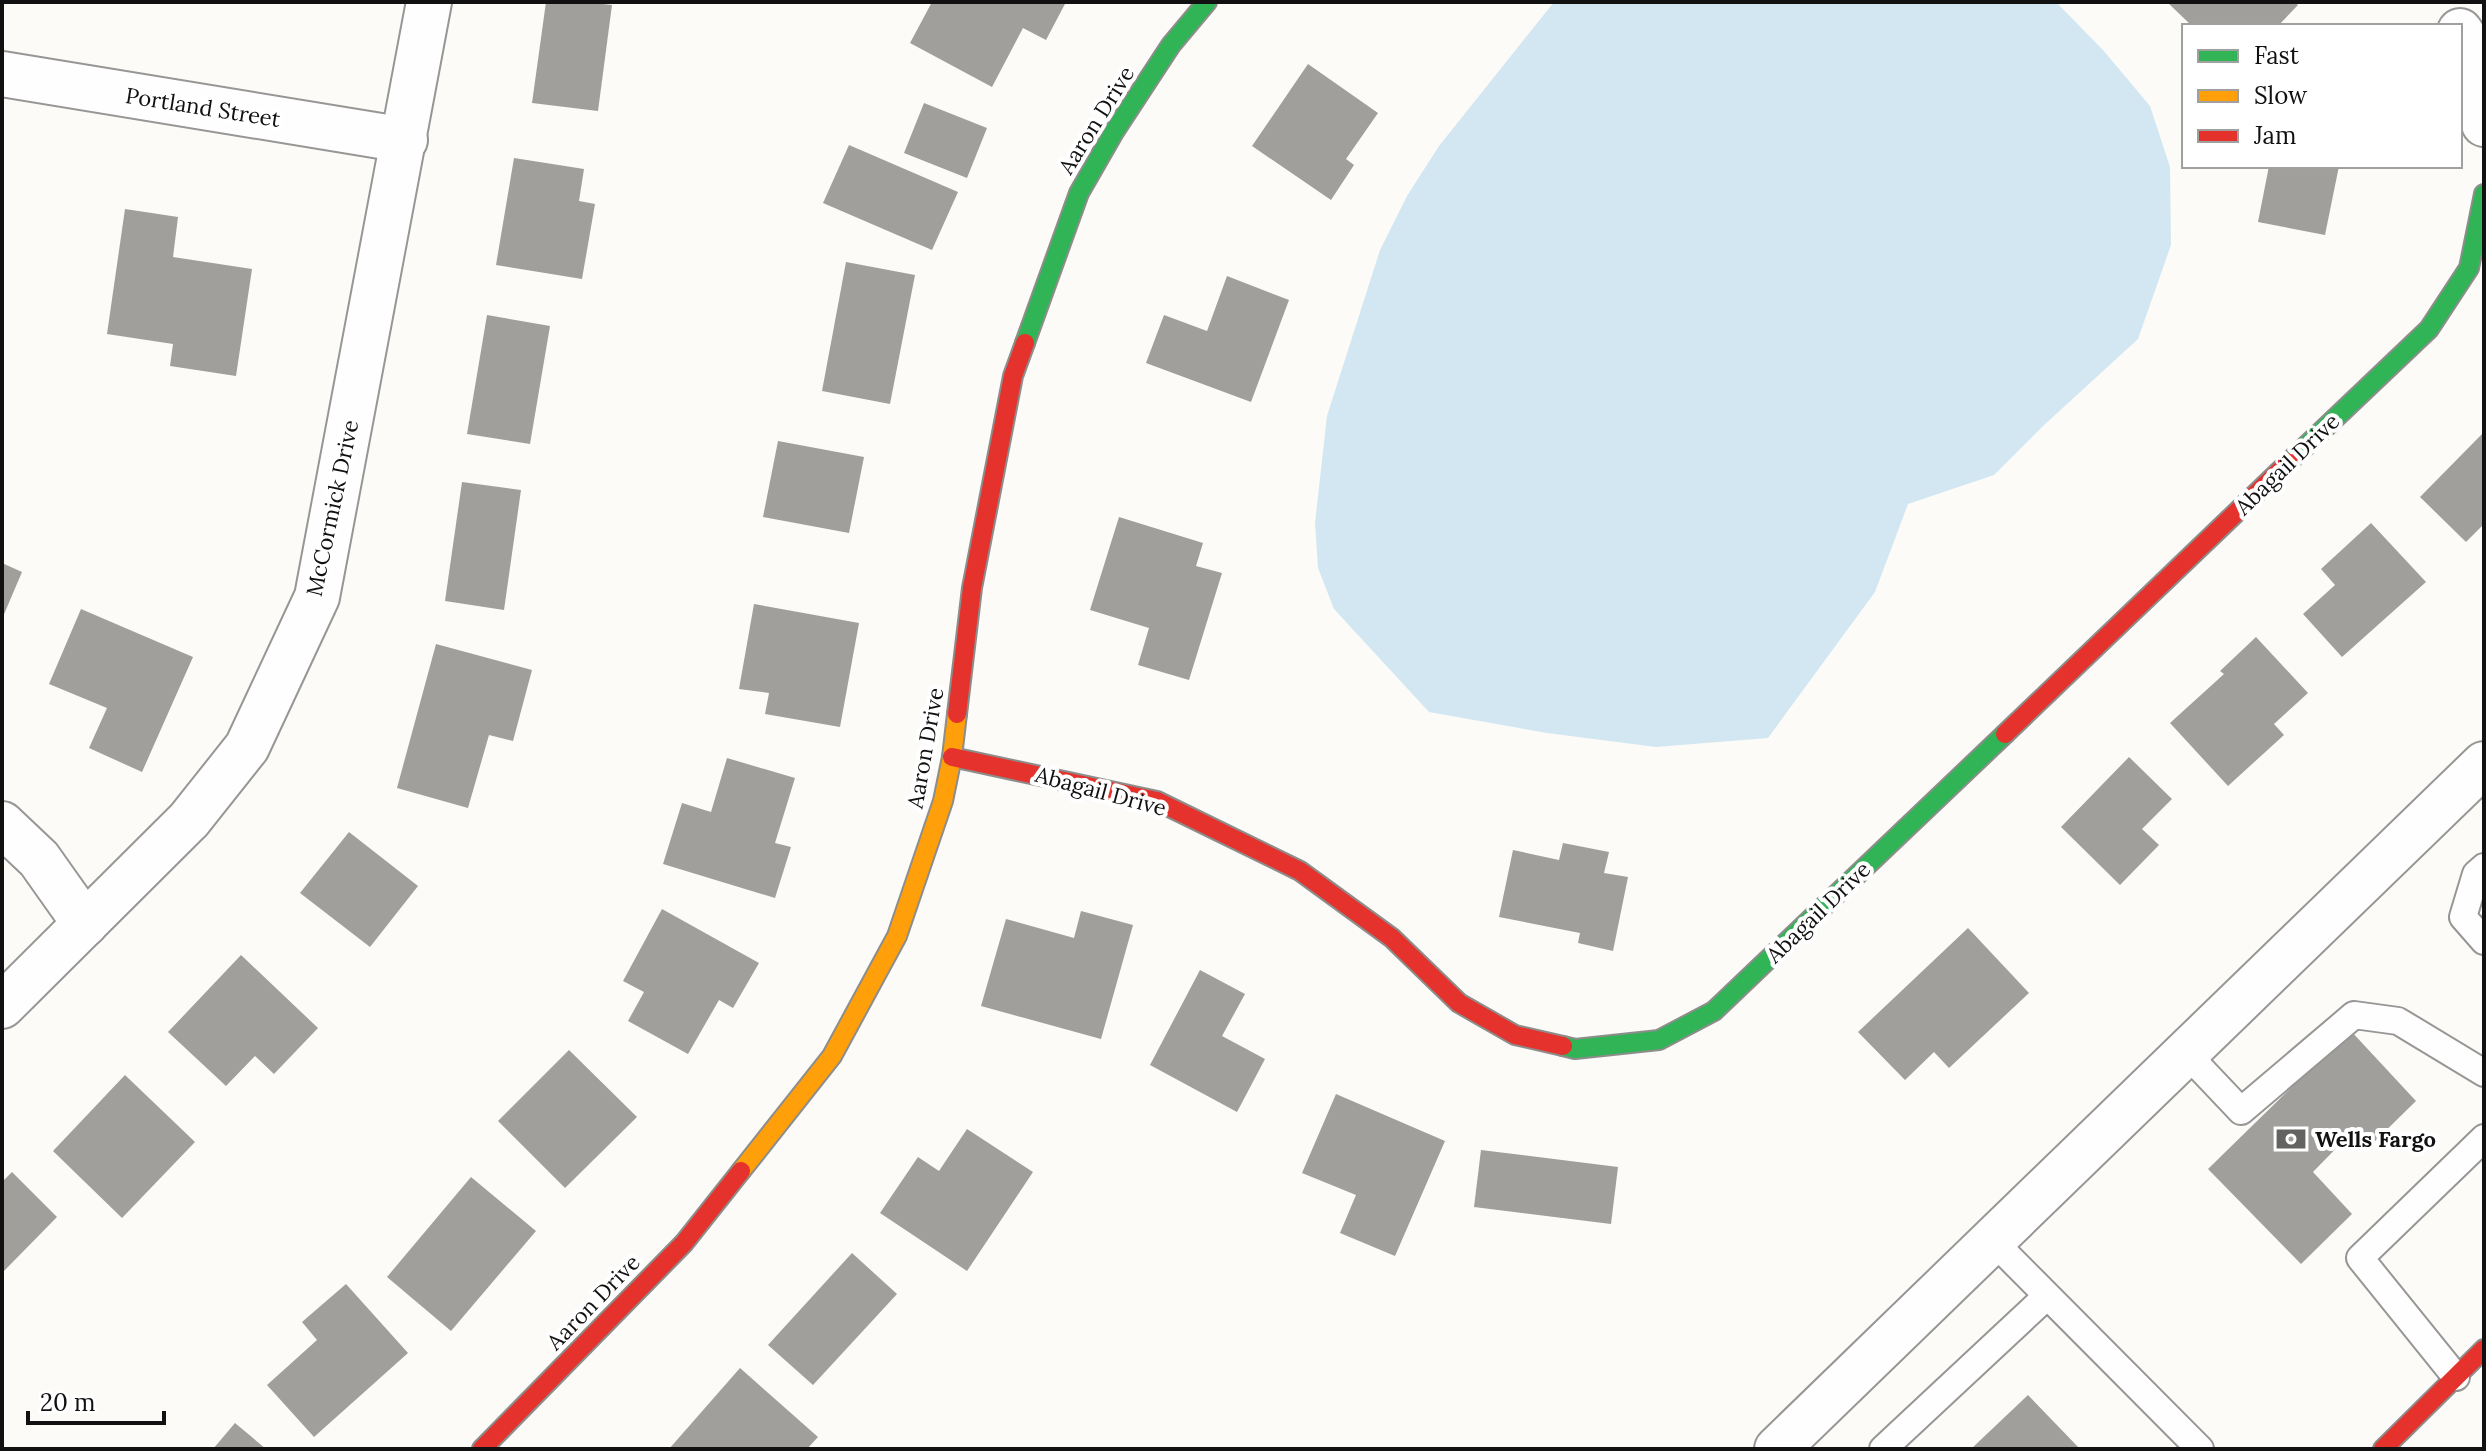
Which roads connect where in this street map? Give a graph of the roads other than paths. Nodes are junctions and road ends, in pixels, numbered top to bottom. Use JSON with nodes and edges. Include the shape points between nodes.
{"nodes":[{"id":1,"x":429,"y":2,"type":"edge"},
{"id":2,"x":1207,"y":2,"type":"edge"},
{"id":3,"x":2440,"y":2,"type":"edge"},
{"id":4,"x":2456,"y":24,"type":"edge"},
{"id":5,"x":2462,"y":34,"type":"edge"},
{"id":6,"x":2,"y":74,"type":"edge"},
{"id":7,"x":2484,"y":124,"type":"edge"},
{"id":8,"x":405,"y":140,"type":"junction"},
{"id":9,"x":2484,"y":194,"type":"edge"},
{"id":10,"x":952,"y":757,"type":"junction"},
{"id":11,"x":2484,"y":764,"type":"edge"},
{"id":12,"x":2,"y":824,"type":"edge"},
{"id":13,"x":2484,"y":867,"type":"edge"},
{"id":14,"x":85,"y":924,"type":"junction"},
{"id":15,"x":2484,"y":941,"type":"edge"},
{"id":16,"x":2,"y":1006,"type":"edge"},
{"id":17,"x":2186,"y":1053,"type":"junction"},
{"id":18,"x":2484,"y":1073,"type":"edge"},
{"id":19,"x":2484,"y":1138,"type":"edge"},
{"id":20,"x":1992,"y":1240,"type":"junction"},
{"id":21,"x":2047,"y":1296,"type":"junction"},
{"id":22,"x":2483,"y":1354,"type":"edge"},
{"id":23,"x":2456,"y":1377,"type":"junction"},
{"id":24,"x":482,"y":1449,"type":"edge"},
{"id":25,"x":1777,"y":1449,"type":"edge"},
{"id":26,"x":1883,"y":1449,"type":"edge"},
{"id":27,"x":2200,"y":1449,"type":"edge"},
{"id":28,"x":2383,"y":1449,"type":"edge"}],
"edges":[{"from":1,"to":8,"type":"street","name":"McCormick Drive"},
{"from":2,"to":10,"type":"street","name":"Aaron Drive","via":[[1171,45],[1079,193],[1018,363],[972,588]]},
{"from":3,"to":4,"type":"street"},
{"from":5,"to":7,"type":"street"},
{"from":6,"to":8,"type":"street","name":"Portland Street"},
{"from":8,"to":14,"type":"street","name":"McCormick Drive","via":[[317,597],[247,747],[189,820]]},
{"from":9,"to":10,"type":"street","name":"Abagail Drive","via":[[2469,268],[2429,329],[1714,1011],[1659,1040],[1575,1049],[1515,1035],[1459,1003],[1392,938],[1300,871],[1157,801]]},
{"from":10,"to":24,"type":"street","name":"Aaron Drive","via":[[943,801],[897,936],[832,1056],[684,1243]]},
{"from":11,"to":17,"type":"street"},
{"from":12,"to":14,"type":"street","via":[[39,859]]},
{"from":13,"to":15,"type":"lane","via":[[2476,874],[2463,917]]},
{"from":14,"to":16,"type":"street","name":"McCormick Drive"},
{"from":17,"to":18,"type":"lane","via":[[2241,1111],[2354,1015],[2398,1021]]},
{"from":17,"to":20,"type":"street"},
{"from":19,"to":23,"type":"lane","via":[[2360,1258]]},
{"from":20,"to":21,"type":"lane"},
{"from":20,"to":25,"type":"street"},
{"from":21,"to":26,"type":"lane"},
{"from":21,"to":27,"type":"lane"},
{"from":22,"to":23,"type":"street"},
{"from":23,"to":28,"type":"street"}]}
